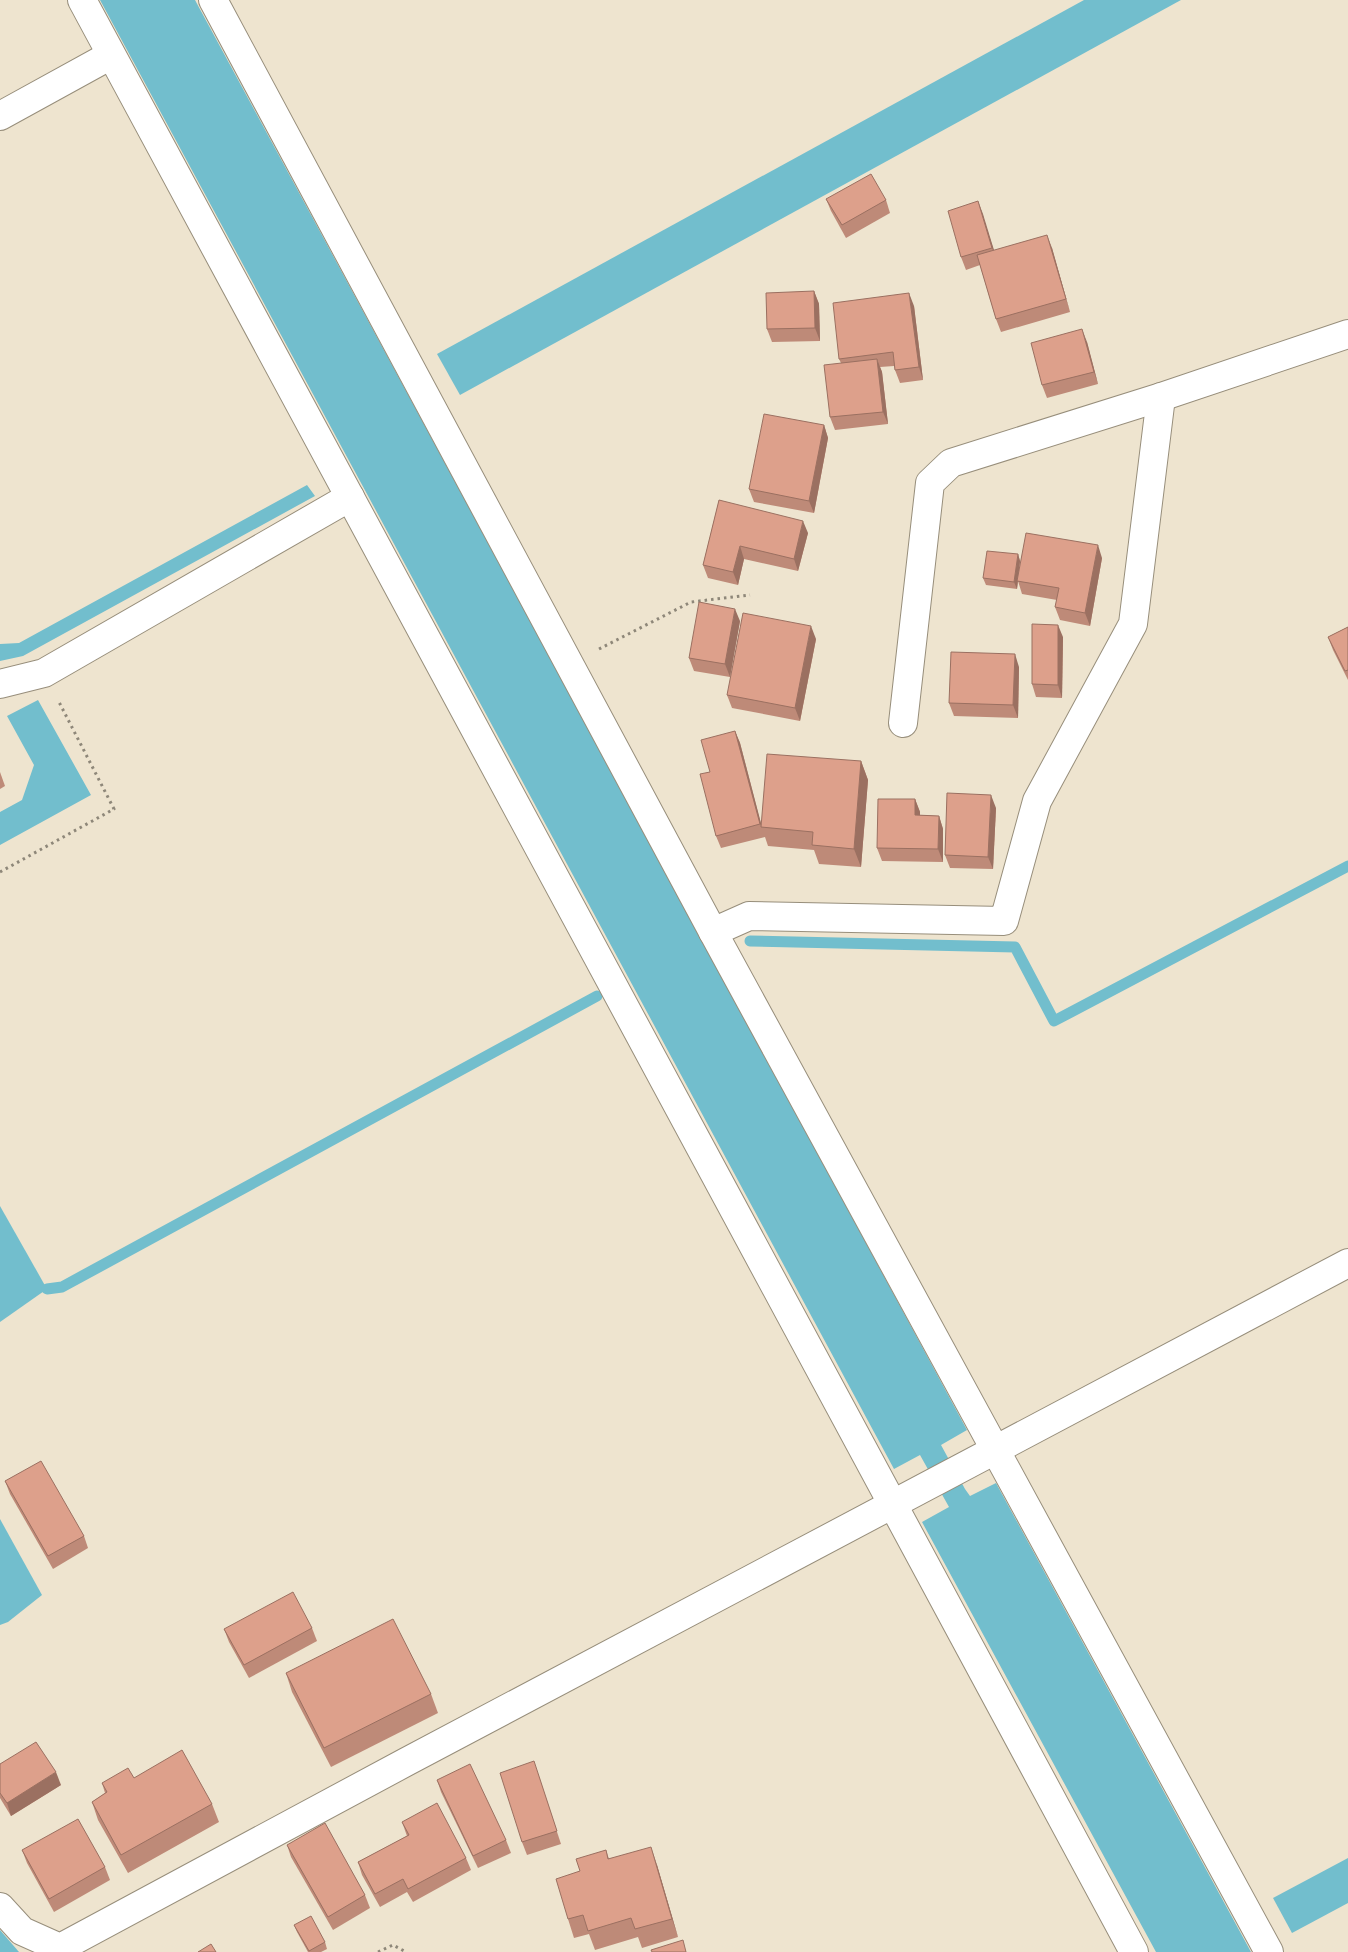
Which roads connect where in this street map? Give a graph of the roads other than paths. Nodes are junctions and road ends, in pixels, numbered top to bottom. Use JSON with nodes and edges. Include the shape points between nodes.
{"nodes":[{"id":1,"x":82,"y":0,"type":"edge"},
{"id":2,"x":213,"y":0,"type":"edge"},
{"id":3,"x":111,"y":55,"type":"junction"},
{"id":4,"x":0,"y":116,"type":"edge"},
{"id":5,"x":1348,"y":334,"type":"edge"},
{"id":6,"x":1161,"y":397,"type":"junction"},
{"id":7,"x":350,"y":497,"type":"junction"},
{"id":8,"x":0,"y":684,"type":"edge"},
{"id":9,"x":903,"y":723,"type":"dead end"},
{"id":10,"x":713,"y":932,"type":"junction"},
{"id":11,"x":1348,"y":1263,"type":"edge"},
{"id":12,"x":997,"y":1449,"type":"junction"},
{"id":13,"x":894,"y":1504,"type":"junction"},
{"id":14,"x":0,"y":1907,"type":"edge"},
{"id":15,"x":1134,"y":1952,"type":"edge"},
{"id":16,"x":1269,"y":1952,"type":"edge"}],
"edges":[{"from":1,"to":3,"type":"street"},
{"from":2,"to":10,"type":"street"},
{"from":3,"to":4,"type":"street"},
{"from":3,"to":7,"type":"street"},
{"from":5,"to":6,"type":"street"},
{"from":6,"to":9,"type":"street","via":[[951,462],[930,483]]},
{"from":6,"to":10,"type":"street","via":[[1133,624],[1036,801],[1004,921],[749,916]]},
{"from":7,"to":8,"type":"street","via":[[44,673]]},
{"from":7,"to":13,"type":"street"},
{"from":10,"to":12,"type":"street"},
{"from":11,"to":12,"type":"street"},
{"from":12,"to":13,"type":"street"},
{"from":12,"to":16,"type":"street"},
{"from":13,"to":14,"type":"street","via":[[60,1948],[22,1931]]},
{"from":13,"to":15,"type":"street"}]}
